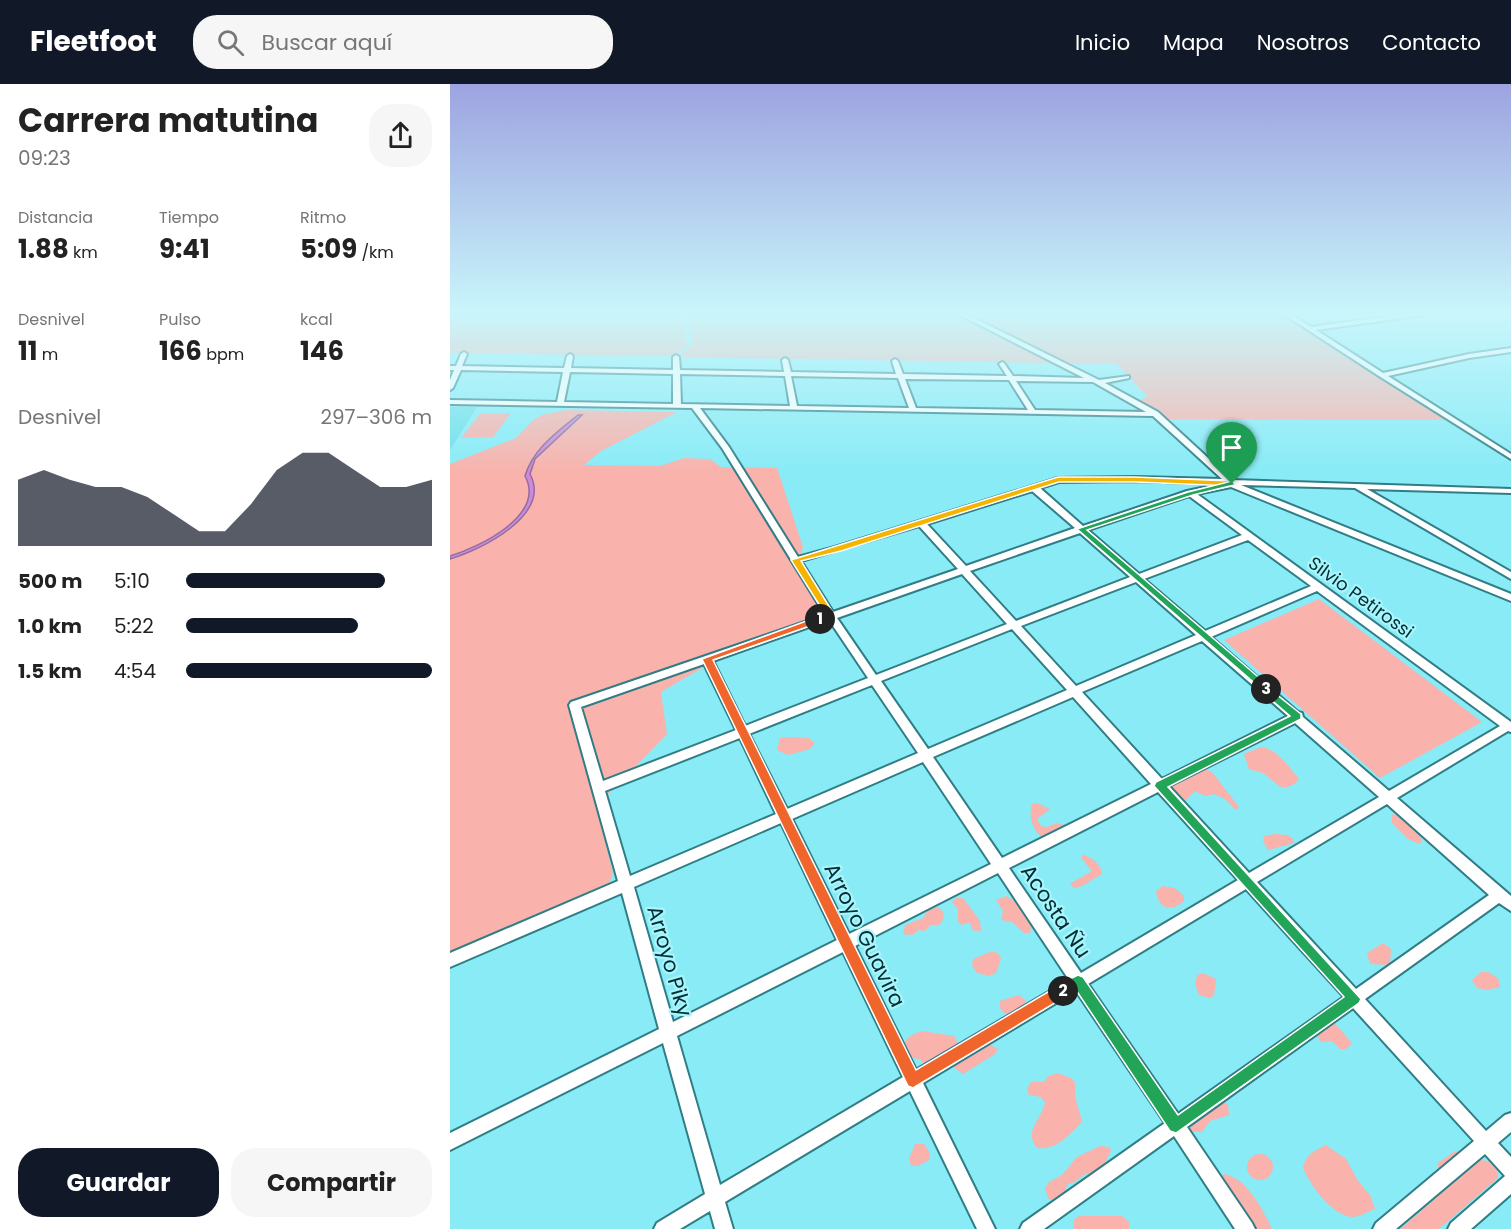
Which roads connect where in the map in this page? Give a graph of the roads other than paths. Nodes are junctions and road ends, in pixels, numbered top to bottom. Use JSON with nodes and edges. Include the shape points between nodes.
{"nodes":[{"id":1,"x":568,"y":366,"type":"edge"},
{"id":2,"x":677,"y":366,"type":"edge"},
{"id":3,"x":786,"y":366,"type":"edge"},
{"id":4,"x":897,"y":366,"type":"edge"},
{"id":5,"x":1004,"y":366,"type":"edge"},
{"id":6,"x":1066,"y":366,"type":"edge"},
{"id":7,"x":1368,"y":366,"type":"edge"},
{"id":8,"x":1421,"y":366,"type":"edge"},
{"id":9,"x":454,"y":368,"type":"edge"},
{"id":10,"x":567,"y":370,"type":"junction"},
{"id":11,"x":677,"y":373,"type":"junction"},
{"id":12,"x":788,"y":374,"type":"junction"},
{"id":13,"x":1381,"y":375,"type":"junction"},
{"id":14,"x":900,"y":377,"type":"junction"},
{"id":15,"x":1127,"y":377,"type":"dead end"},
{"id":16,"x":1012,"y":379,"type":"junction"},
{"id":17,"x":1095,"y":381,"type":"junction"},
{"id":18,"x":450,"y":388,"type":"edge"},
{"id":19,"x":450,"y":402,"type":"edge"},
{"id":20,"x":560,"y":404,"type":"junction"},
{"id":21,"x":677,"y":406,"type":"junction"},
{"id":22,"x":693,"y":406,"type":"junction"},
{"id":23,"x":794,"y":408,"type":"junction"},
{"id":24,"x":913,"y":410,"type":"junction"},
{"id":25,"x":1033,"y":412,"type":"junction"},
{"id":26,"x":1155,"y":414,"type":"junction"},
{"id":27,"x":1511,"y":457,"type":"edge"},
{"id":28,"x":1232,"y":484,"type":"junction"},
{"id":29,"x":1357,"y":486,"type":"junction"},
{"id":30,"x":1033,"y":487,"type":"junction"},
{"id":31,"x":1511,"y":491,"type":"edge"},
{"id":32,"x":1190,"y":494,"type":"junction"},
{"id":33,"x":921,"y":523,"type":"junction"},
{"id":34,"x":1082,"y":529,"type":"junction"},
{"id":35,"x":1249,"y":536,"type":"junction"},
{"id":36,"x":796,"y":560,"type":"junction"},
{"id":37,"x":963,"y":570,"type":"junction"},
{"id":38,"x":1511,"y":576,"type":"edge"},
{"id":39,"x":1138,"y":579,"type":"junction"},
{"id":40,"x":1319,"y":586,"type":"junction"},
{"id":41,"x":1511,"y":598,"type":"edge"},
{"id":42,"x":831,"y":616,"type":"junction"},
{"id":43,"x":1014,"y":625,"type":"junction"},
{"id":44,"x":1203,"y":636,"type":"junction"},
{"id":45,"x":707,"y":659,"type":"junction"},
{"id":46,"x":875,"y":681,"type":"junction"},
{"id":47,"x":1074,"y":692,"type":"junction"},
{"id":48,"x":1298,"y":716,"type":"junction"},
{"id":49,"x":1510,"y":727,"type":"edge"},
{"id":50,"x":743,"y":732,"type":"junction"},
{"id":51,"x":926,"y":756,"type":"junction"},
{"id":52,"x":1160,"y":786,"type":"junction"},
{"id":53,"x":599,"y":788,"type":"junction"},
{"id":54,"x":1388,"y":798,"type":"junction"},
{"id":55,"x":784,"y":816,"type":"junction"},
{"id":56,"x":1000,"y":866,"type":"junction"},
{"id":57,"x":1247,"y":881,"type":"junction"},
{"id":58,"x":626,"y":884,"type":"junction"},
{"id":59,"x":1506,"y":900,"type":"edge"},
{"id":60,"x":846,"y":943,"type":"junction"},
{"id":61,"x":450,"y":960,"type":"edge"},
{"id":62,"x":1078,"y":982,"type":"junction"},
{"id":63,"x":1354,"y":999,"type":"junction"},
{"id":64,"x":668,"y":1032,"type":"junction"},
{"id":65,"x":913,"y":1080,"type":"junction"},
{"id":66,"x":1511,"y":1121,"type":"edge"},
{"id":67,"x":1176,"y":1125,"type":"junction"},
{"id":68,"x":450,"y":1142,"type":"edge"},
{"id":69,"x":1485,"y":1142,"type":"junction"},
{"id":70,"x":1511,"y":1170,"type":"edge"},
{"id":71,"x":1511,"y":1182,"type":"edge"},
{"id":72,"x":715,"y":1198,"type":"junction"},
{"id":73,"x":663,"y":1229,"type":"edge"},
{"id":74,"x":724,"y":1229,"type":"edge"},
{"id":75,"x":986,"y":1229,"type":"edge"},
{"id":76,"x":1029,"y":1229,"type":"edge"},
{"id":77,"x":1246,"y":1229,"type":"edge"},
{"id":78,"x":1382,"y":1229,"type":"edge"},
{"id":79,"x":1457,"y":1229,"type":"edge"}],
"edges":[{"from":1,"to":10,"type":"street"},
{"from":2,"to":11,"type":"street"},
{"from":3,"to":12,"type":"street"},
{"from":4,"to":14,"type":"street"},
{"from":5,"to":16,"type":"street"},
{"from":6,"to":17,"type":"street"},
{"from":7,"to":13,"type":"street"},
{"from":8,"to":13,"type":"street"},
{"from":9,"to":10,"type":"street"},
{"from":9,"to":18,"type":"street"},
{"from":10,"to":11,"type":"street"},
{"from":10,"to":20,"type":"street"},
{"from":11,"to":12,"type":"street"},
{"from":11,"to":21,"type":"street"},
{"from":12,"to":14,"type":"street"},
{"from":12,"to":23,"type":"street"},
{"from":13,"to":27,"type":"street"},
{"from":14,"to":16,"type":"street"},
{"from":14,"to":24,"type":"street"},
{"from":15,"to":17,"type":"street"},
{"from":16,"to":17,"type":"street"},
{"from":16,"to":25,"type":"street"},
{"from":17,"to":26,"type":"street"},
{"from":19,"to":20,"type":"street"},
{"from":20,"to":21,"type":"street"},
{"from":21,"to":22,"type":"street"},
{"from":22,"to":23,"type":"street"},
{"from":22,"to":36,"type":"street","name":"Acosta Ñu","via":[[725,447]]},
{"from":23,"to":24,"type":"street"},
{"from":24,"to":25,"type":"street"},
{"from":25,"to":26,"type":"street"},
{"from":26,"to":28,"type":"street"},
{"from":28,"to":29,"type":"street"},
{"from":28,"to":30,"type":"street","via":[[1077,478]]},
{"from":28,"to":32,"type":"street"},
{"from":28,"to":41,"type":"street"},
{"from":29,"to":31,"type":"street"},
{"from":29,"to":38,"type":"street"},
{"from":30,"to":33,"type":"street"},
{"from":30,"to":34,"type":"street"},
{"from":32,"to":34,"type":"street"},
{"from":32,"to":35,"type":"street","name":"Silvio Petirossi"},
{"from":33,"to":36,"type":"street"},
{"from":33,"to":37,"type":"street"},
{"from":34,"to":37,"type":"street"},
{"from":34,"to":39,"type":"street"},
{"from":35,"to":39,"type":"street"},
{"from":35,"to":40,"type":"street","name":"Silvio Petirossi"},
{"from":36,"to":42,"type":"street","name":"Acosta Ñu"},
{"from":37,"to":42,"type":"street"},
{"from":37,"to":43,"type":"street"},
{"from":39,"to":43,"type":"street"},
{"from":39,"to":44,"type":"street"},
{"from":40,"to":44,"type":"street"},
{"from":40,"to":49,"type":"street","name":"Silvio Petirossi"},
{"from":42,"to":45,"type":"street"},
{"from":42,"to":46,"type":"street","name":"Acosta Ñu"},
{"from":43,"to":46,"type":"street"},
{"from":43,"to":47,"type":"street"},
{"from":44,"to":47,"type":"street"},
{"from":44,"to":48,"type":"street"},
{"from":45,"to":50,"type":"street","name":"Arroyo Guavira"},
{"from":45,"to":53,"type":"street","name":"Arroyo Piky","via":[[575,705]]},
{"from":46,"to":50,"type":"street"},
{"from":46,"to":51,"type":"street","name":"Acosta Ñu"},
{"from":47,"to":51,"type":"street"},
{"from":47,"to":52,"type":"street"},
{"from":48,"to":52,"type":"street"},
{"from":48,"to":54,"type":"street"},
{"from":49,"to":54,"type":"street"},
{"from":50,"to":53,"type":"street"},
{"from":50,"to":55,"type":"street","name":"Arroyo Guavira"},
{"from":51,"to":55,"type":"street"},
{"from":51,"to":56,"type":"street","name":"Acosta Ñu"},
{"from":52,"to":56,"type":"street"},
{"from":52,"to":57,"type":"street"},
{"from":53,"to":58,"type":"street","name":"Arroyo Piky"},
{"from":54,"to":57,"type":"street"},
{"from":54,"to":59,"type":"street"},
{"from":55,"to":58,"type":"street"},
{"from":55,"to":60,"type":"street","name":"Arroyo Guavira"},
{"from":56,"to":60,"type":"street"},
{"from":56,"to":62,"type":"street","name":"Acosta Ñu"},
{"from":57,"to":62,"type":"street"},
{"from":57,"to":63,"type":"street"},
{"from":58,"to":61,"type":"street"},
{"from":58,"to":64,"type":"street","name":"Arroyo Piky"},
{"from":59,"to":63,"type":"street"},
{"from":60,"to":64,"type":"street"},
{"from":60,"to":65,"type":"street","name":"Arroyo Guavira"},
{"from":62,"to":65,"type":"street"},
{"from":62,"to":67,"type":"street","name":"Acosta Ñu"},
{"from":63,"to":67,"type":"street"},
{"from":63,"to":69,"type":"street"},
{"from":64,"to":68,"type":"street"},
{"from":64,"to":72,"type":"street","name":"Arroyo Piky"},
{"from":65,"to":72,"type":"street"},
{"from":65,"to":75,"type":"street","name":"Arroyo Guavira"},
{"from":66,"to":69,"type":"street"},
{"from":67,"to":76,"type":"street"},
{"from":67,"to":77,"type":"street","name":"Acosta Ñu"},
{"from":69,"to":70,"type":"street"},
{"from":69,"to":78,"type":"street"},
{"from":71,"to":79,"type":"street"},
{"from":72,"to":73,"type":"street"},
{"from":72,"to":74,"type":"street","name":"Arroyo Piky"}]}
